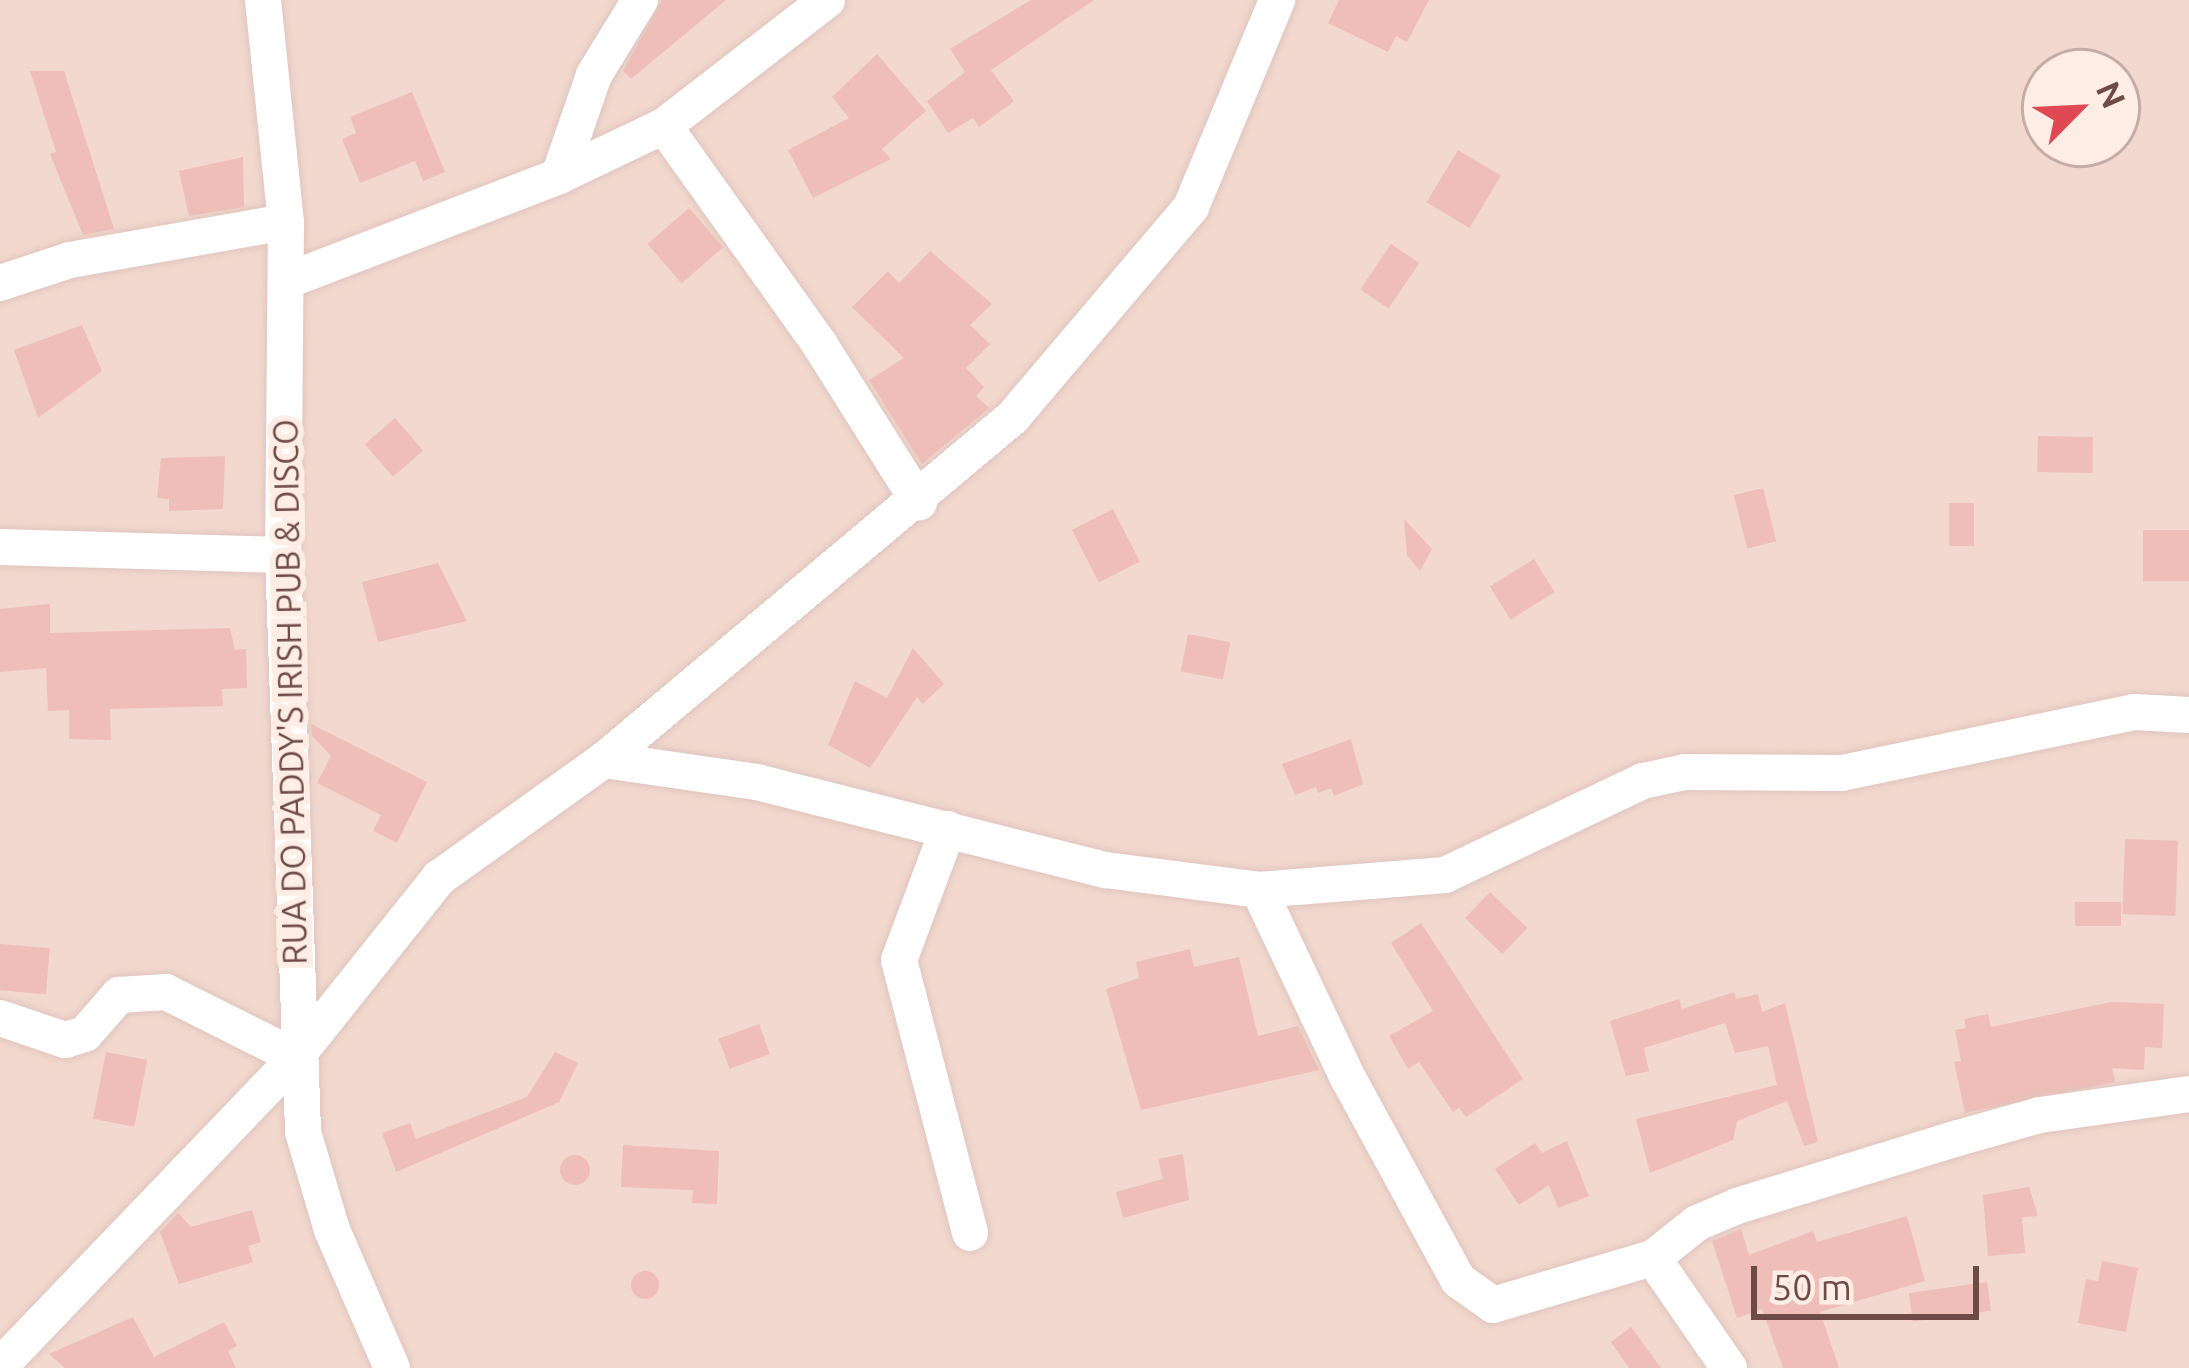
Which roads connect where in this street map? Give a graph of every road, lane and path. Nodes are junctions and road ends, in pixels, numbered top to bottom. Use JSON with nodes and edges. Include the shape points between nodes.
{"nodes":[{"id":1,"x":263,"y":0,"type":"edge"},
{"id":2,"x":640,"y":0,"type":"edge"},
{"id":3,"x":827,"y":0,"type":"edge"},
{"id":4,"x":1277,"y":0,"type":"edge"},
{"id":5,"x":664,"y":126,"type":"junction"},
{"id":6,"x":559,"y":176,"type":"junction"},
{"id":7,"x":286,"y":221,"type":"junction"},
{"id":8,"x":286,"y":281,"type":"junction"},
{"id":9,"x":0,"y":283,"type":"edge"},
{"id":10,"x":919,"y":502,"type":"junction"},
{"id":11,"x":0,"y":547,"type":"edge"},
{"id":12,"x":283,"y":555,"type":"junction"},
{"id":13,"x":2189,"y":715,"type":"edge"},
{"id":14,"x":604,"y":760,"type":"junction"},
{"id":15,"x":948,"y":829,"type":"junction"},
{"id":16,"x":1259,"y":890,"type":"junction"},
{"id":17,"x":0,"y":1018,"type":"edge"},
{"id":18,"x":296,"y":1057,"type":"junction"},
{"id":19,"x":2189,"y":1094,"type":"edge"},
{"id":20,"x":970,"y":1233,"type":"dead end"},
{"id":21,"x":1653,"y":1258,"type":"junction"},
{"id":22,"x":0,"y":1366,"type":"edge"},
{"id":23,"x":392,"y":1368,"type":"edge"},
{"id":24,"x":1729,"y":1368,"type":"edge"}],
"edges":[{"from":1,"to":7,"type":"street","name":"RUA DO PADDY'S IRISH PUB & DISCO"},
{"from":2,"to":6,"type":"street","via":[[594,75]]},
{"from":3,"to":5,"type":"street"},
{"from":4,"to":10,"type":"street","via":[[1192,207],[1013,417]]},
{"from":5,"to":6,"type":"street"},
{"from":5,"to":10,"type":"street","via":[[820,345]]},
{"from":6,"to":8,"type":"street"},
{"from":7,"to":8,"type":"street","name":"RUA DO PADDY'S IRISH PUB & DISCO"},
{"from":7,"to":9,"type":"street","via":[[70,260]]},
{"from":8,"to":12,"type":"street","name":"RUA DO PADDY'S IRISH PUB & DISCO"},
{"from":10,"to":14,"type":"street"},
{"from":11,"to":12,"type":"street"},
{"from":12,"to":18,"type":"street","name":"RUA DO PADDY'S IRISH PUB & DISCO"},
{"from":13,"to":16,"type":"street","via":[[2134,712],[1842,772],[1685,772],[1643,782],[1445,875]]},
{"from":14,"to":15,"type":"street","via":[[757,782]]},
{"from":14,"to":18,"type":"street","via":[[439,878]]},
{"from":15,"to":16,"type":"street","via":[[1106,870]]},
{"from":15,"to":20,"type":"street","via":[[898,960]]},
{"from":16,"to":21,"type":"street","via":[[1457,1280],[1493,1305]]},
{"from":17,"to":18,"type":"street","via":[[65,1040],[85,1034],[119,995],[166,992]]},
{"from":18,"to":22,"type":"street"},
{"from":18,"to":23,"type":"street","name":"RUA DO PADDY'S IRISH PUB & DISCO","via":[[303,1132],[332,1230]]},
{"from":19,"to":21,"type":"street","via":[[2040,1115],[1736,1206],[1696,1223]]},
{"from":21,"to":24,"type":"street"}]}
